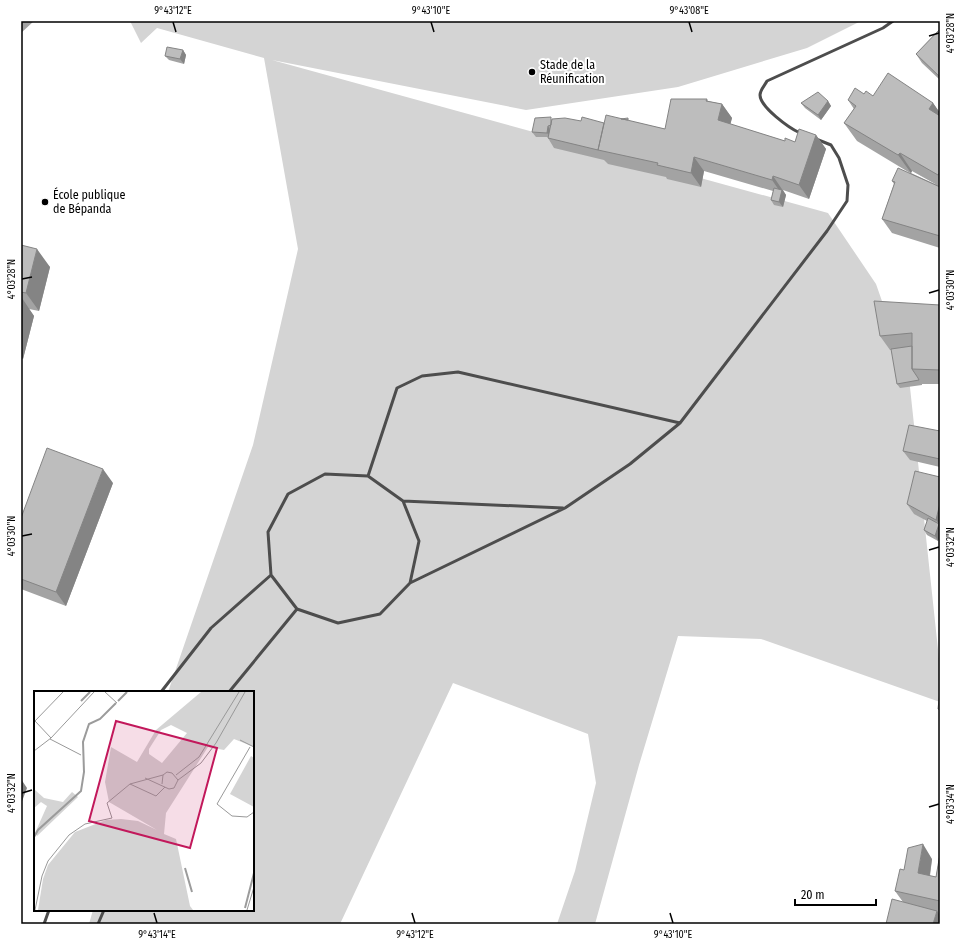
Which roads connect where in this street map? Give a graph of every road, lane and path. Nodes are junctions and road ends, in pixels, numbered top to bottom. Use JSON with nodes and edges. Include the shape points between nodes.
{"nodes":[{"id":1,"x":893,"y":21,"type":"edge"},
{"id":2,"x":805,"y":135,"type":"edge"},
{"id":3,"x":812,"y":137,"type":"edge"},
{"id":4,"x":680,"y":423,"type":"junction"},
{"id":5,"x":368,"y":476,"type":"junction"},
{"id":6,"x":403,"y":501,"type":"junction"},
{"id":7,"x":565,"y":508,"type":"junction"},
{"id":8,"x":271,"y":575,"type":"junction"},
{"id":9,"x":410,"y":583,"type":"junction"},
{"id":10,"x":297,"y":609,"type":"junction"},
{"id":11,"x":162,"y":691,"type":"edge"},
{"id":12,"x":230,"y":691,"type":"edge"},
{"id":13,"x":49,"y":911,"type":"edge"},
{"id":14,"x":104,"y":911,"type":"edge"},
{"id":15,"x":44,"y":924,"type":"edge"},
{"id":16,"x":98,"y":924,"type":"edge"}],
"edges":[{"from":1,"to":2,"type":"lane","via":[[883,28],[767,81],[760,93],[762,103],[792,129]]},
{"from":3,"to":4,"type":"lane","via":[[831,145],[839,158],[848,185],[847,201],[828,231]]},
{"from":4,"to":5,"type":"lane","via":[[458,372],[422,376],[397,388]]},
{"from":4,"to":7,"type":"lane","via":[[630,464]]},
{"from":5,"to":6,"type":"lane"},
{"from":5,"to":8,"type":"lane","via":[[325,474],[288,494],[268,532]]},
{"from":6,"to":7,"type":"lane"},
{"from":6,"to":9,"type":"lane","via":[[419,541]]},
{"from":7,"to":9,"type":"lane"},
{"from":8,"to":10,"type":"lane"},
{"from":8,"to":11,"type":"lane","via":[[211,628]]},
{"from":9,"to":10,"type":"lane","via":[[380,614],[338,623]]},
{"from":10,"to":12,"type":"lane"},
{"from":13,"to":15,"type":"lane"},
{"from":14,"to":16,"type":"lane"}]}
